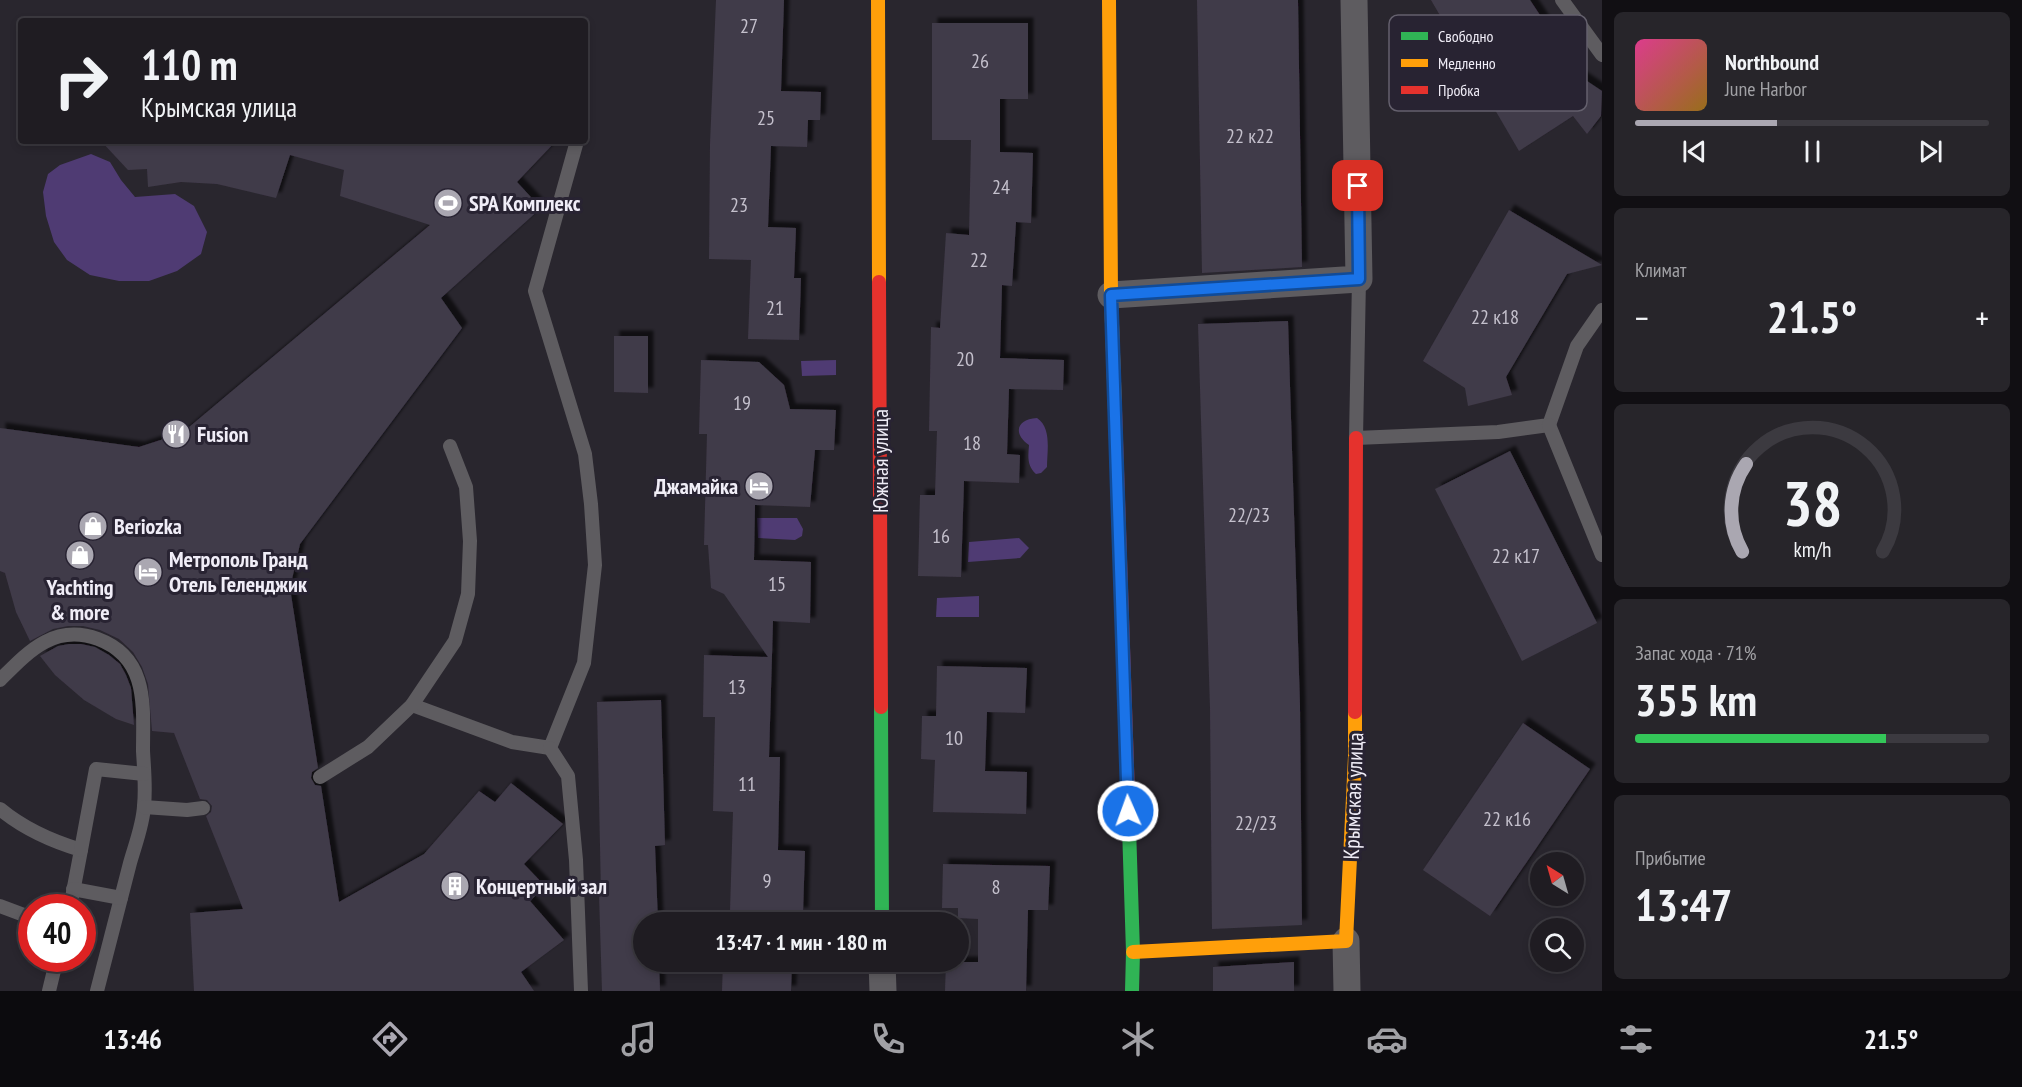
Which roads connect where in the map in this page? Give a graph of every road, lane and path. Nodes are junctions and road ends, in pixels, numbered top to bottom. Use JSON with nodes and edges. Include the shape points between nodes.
{"nodes":[{"id":1,"x":878,"y":0,"type":"edge"},
{"id":2,"x":1109,"y":0,"type":"edge"},
{"id":3,"x":1354,"y":0,"type":"edge"},
{"id":4,"x":1562,"y":0,"type":"edge"},
{"id":5,"x":1573,"y":15,"type":"edge"},
{"id":6,"x":1587,"y":34,"type":"edge"},
{"id":7,"x":1602,"y":55,"type":"edge"},
{"id":8,"x":576,"y":144,"type":"edge"},
{"id":9,"x":1359,"y":279,"type":"junction"},
{"id":10,"x":1111,"y":295,"type":"junction"},
{"id":11,"x":1602,"y":310,"type":"edge"},
{"id":12,"x":1549,"y":425,"type":"junction"},
{"id":13,"x":1356,"y":438,"type":"junction"},
{"id":14,"x":450,"y":446,"type":"dead end"},
{"id":15,"x":1602,"y":555,"type":"edge"},
{"id":16,"x":0,"y":680,"type":"edge"},
{"id":17,"x":412,"y":705,"type":"junction"},
{"id":18,"x":550,"y":748,"type":"junction"},
{"id":19,"x":144,"y":774,"type":"junction"},
{"id":20,"x":320,"y":777,"type":"dead end"},
{"id":21,"x":144,"y":807,"type":"junction"},
{"id":22,"x":203,"y":808,"type":"dead end"},
{"id":23,"x":0,"y":809,"type":"edge"},
{"id":24,"x":81,"y":850,"type":"junction"},
{"id":25,"x":73,"y":889,"type":"junction"},
{"id":26,"x":72,"y":894,"type":"edge"},
{"id":27,"x":121,"y":898,"type":"junction"},
{"id":28,"x":0,"y":906,"type":"edge"},
{"id":29,"x":882,"y":912,"type":"edge"},
{"id":30,"x":18,"y":913,"type":"edge"},
{"id":31,"x":1346,"y":940,"type":"junction"},
{"id":32,"x":1133,"y":952,"type":"junction"},
{"id":33,"x":54,"y":972,"type":"edge"},
{"id":34,"x":882,"y":972,"type":"edge"},
{"id":35,"x":1349,"y":989,"type":"edge"},
{"id":36,"x":49,"y":991,"type":"edge"},
{"id":37,"x":97,"y":991,"type":"edge"},
{"id":38,"x":581,"y":991,"type":"edge"},
{"id":39,"x":883,"y":991,"type":"edge"},
{"id":40,"x":1132,"y":991,"type":"edge"}],
"edges":[{"from":1,"to":29,"type":"street","name":"Южная улица"},
{"from":2,"to":10,"type":"street"},
{"from":3,"to":9,"type":"street","name":"Крымская улица"},
{"from":4,"to":5,"type":"lane"},
{"from":6,"to":7,"type":"lane"},
{"from":8,"to":18,"type":"lane","via":[[535,291],[585,453],[595,565],[584,663]]},
{"from":9,"to":10,"type":"street"},
{"from":9,"to":13,"type":"lane","name":"Крымская улица"},
{"from":10,"to":32,"type":"street"},
{"from":11,"to":12,"type":"lane","via":[[1577,346]]},
{"from":12,"to":13,"type":"lane","via":[[1498,432]]},
{"from":12,"to":15,"type":"lane"},
{"from":13,"to":31,"type":"street","name":"Крымская улица","via":[[1356,756]]},
{"from":14,"to":17,"type":"lane","via":[[466,487],[468,594],[455,641]]},
{"from":16,"to":19,"type":"lane","via":[[28,652],[51,639],[78,635],[115,648],[133,669],[142,694]]},
{"from":17,"to":18,"type":"lane","via":[[512,742]]},
{"from":17,"to":20,"type":"lane","via":[[368,747]]},
{"from":18,"to":38,"type":"lane","via":[[568,776]]},
{"from":19,"to":21,"type":"lane"},
{"from":19,"to":24,"type":"lane","via":[[96,769]]},
{"from":21,"to":22,"type":"lane"},
{"from":21,"to":27,"type":"lane"},
{"from":23,"to":24,"type":"lane","via":[[50,840]]},
{"from":24,"to":25,"type":"lane"},
{"from":25,"to":26,"type":"lane"},
{"from":25,"to":27,"type":"lane"},
{"from":27,"to":37,"type":"lane"},
{"from":28,"to":30,"type":"lane"},
{"from":31,"to":32,"type":"street"},
{"from":31,"to":35,"type":"street"},
{"from":32,"to":40,"type":"street"},
{"from":33,"to":36,"type":"lane"},
{"from":34,"to":39,"type":"street"}]}
